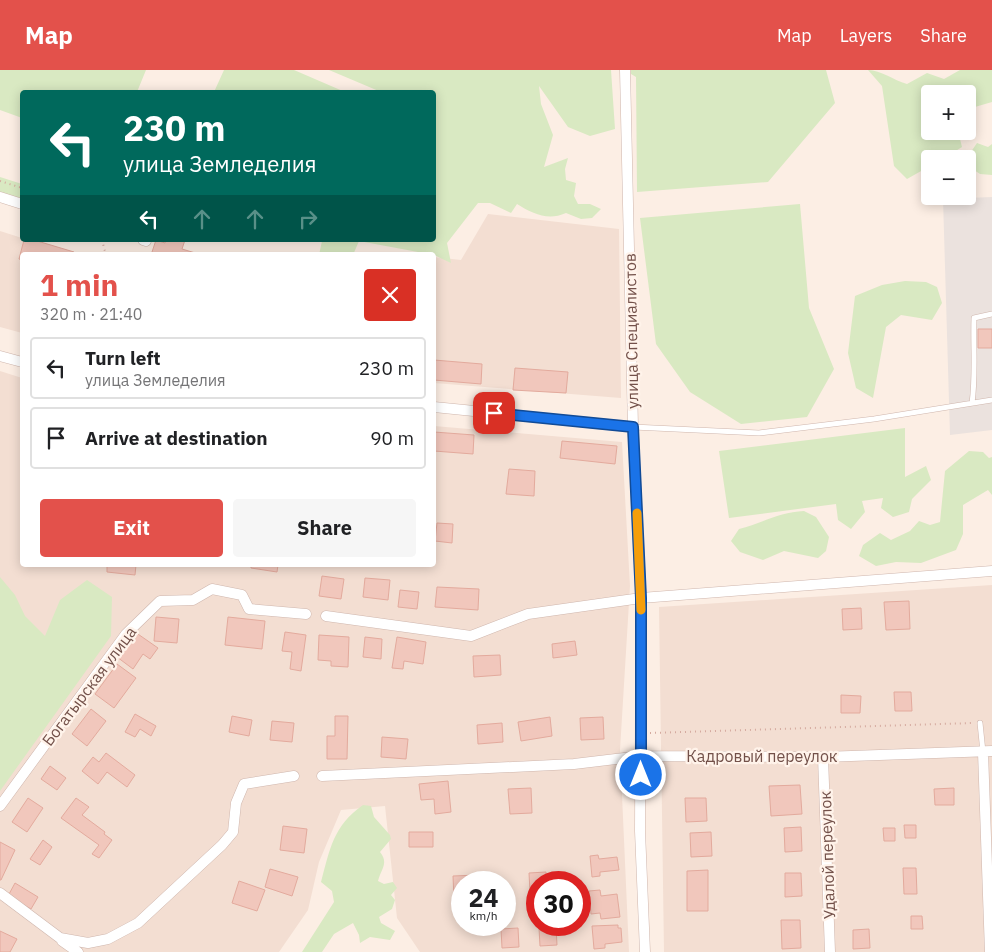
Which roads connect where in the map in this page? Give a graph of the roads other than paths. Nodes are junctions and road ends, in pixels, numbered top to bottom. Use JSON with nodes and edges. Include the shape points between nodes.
{"nodes":[{"id":1,"x":625,"y":70,"type":"edge"},
{"id":2,"x":0,"y":197,"type":"edge"},
{"id":3,"x":20,"y":203,"type":"edge"},
{"id":4,"x":992,"y":314,"type":"edge"},
{"id":5,"x":0,"y":356,"type":"edge"},
{"id":6,"x":20,"y":361,"type":"edge"},
{"id":7,"x":992,"y":400,"type":"edge"},
{"id":8,"x":972,"y":403,"type":"junction"},
{"id":9,"x":436,"y":407,"type":"edge"},
{"id":10,"x":633,"y":427,"type":"junction"},
{"id":11,"x":992,"y":571,"type":"edge"},
{"id":12,"x":641,"y":598,"type":"junction"},
{"id":13,"x":306,"y":614,"type":"dead end"},
{"id":14,"x":326,"y":616,"type":"dead end"},
{"id":15,"x":980,"y":723,"type":"road end"},
{"id":16,"x":988,"y":752,"type":"edge"},
{"id":17,"x":641,"y":756,"type":"junction"},
{"id":18,"x":823,"y":757,"type":"junction"},
{"id":19,"x":294,"y":776,"type":"dead end"},
{"id":20,"x":322,"y":776,"type":"dead end"},
{"id":21,"x":0,"y":806,"type":"edge"},
{"id":22,"x":0,"y":893,"type":"edge"},
{"id":23,"x":991,"y":917,"type":"edge"},
{"id":24,"x":60,"y":938,"type":"junction"},
{"id":25,"x":78,"y":952,"type":"edge"},
{"id":26,"x":645,"y":952,"type":"edge"},
{"id":27,"x":830,"y":952,"type":"edge"},
{"id":28,"x":990,"y":952,"type":"edge"}],
"edges":[{"from":1,"to":10,"type":"street","name":"улица Специалистов"},
{"from":2,"to":3,"type":"street"},
{"from":4,"to":8,"type":"lane","via":[[974,318]]},
{"from":5,"to":6,"type":"street"},
{"from":7,"to":8,"type":"lane"},
{"from":8,"to":10,"type":"lane","via":[[758,433]]},
{"from":9,"to":10,"type":"street"},
{"from":10,"to":12,"type":"street","name":"улица Специалистов"},
{"from":11,"to":12,"type":"street"},
{"from":12,"to":14,"type":"street","via":[[528,614],[471,636]]},
{"from":12,"to":17,"type":"street","name":"улица Специалистов"},
{"from":13,"to":21,"type":"street","name":"Богатырская улица","via":[[249,609],[242,595],[212,589],[193,600],[160,601],[126,634]]},
{"from":15,"to":16,"type":"lane"},
{"from":16,"to":18,"type":"street","name":"Кадровый переулок"},
{"from":16,"to":23,"type":"street"},
{"from":17,"to":18,"type":"street","name":"Кадровый переулок"},
{"from":17,"to":20,"type":"street","name":"Кадровый переулок","via":[[574,764]]},
{"from":17,"to":26,"type":"street","name":"улица Специалистов","via":[[640,832]]},
{"from":18,"to":27,"type":"street","name":"Удалой переулок"},
{"from":19,"to":24,"type":"street","via":[[244,784],[236,803],[233,832],[138,923],[108,939],[88,944]]},
{"from":22,"to":24,"type":"street"},
{"from":23,"to":28,"type":"street"},
{"from":24,"to":25,"type":"street"}]}
